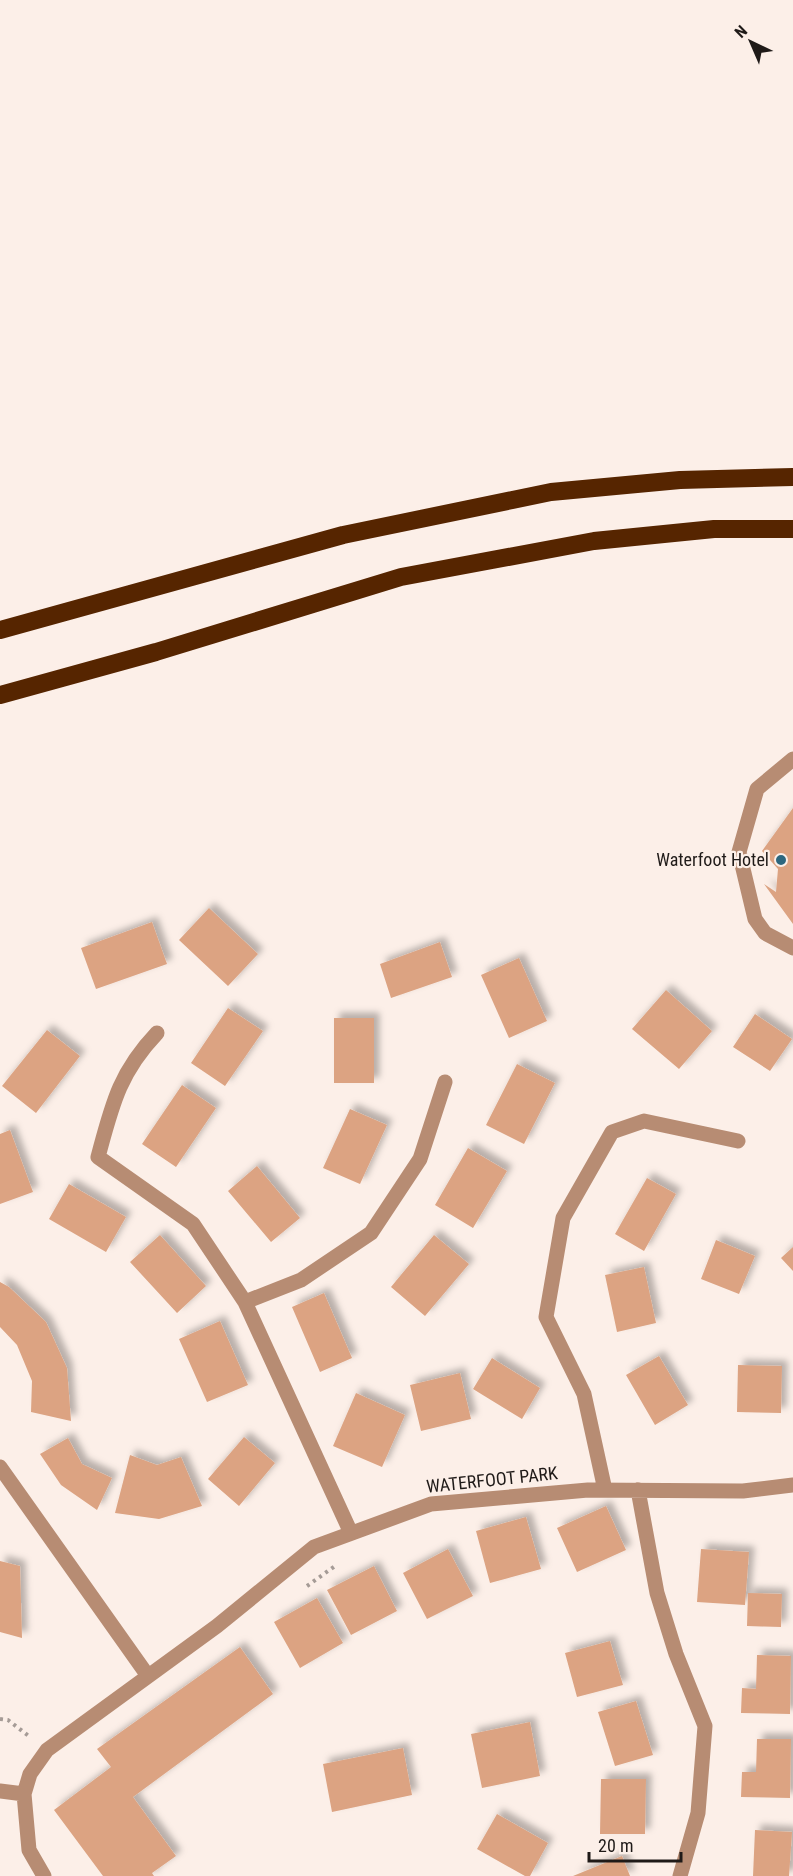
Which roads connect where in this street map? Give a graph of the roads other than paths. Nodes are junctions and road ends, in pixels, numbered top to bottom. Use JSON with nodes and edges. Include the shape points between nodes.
{"nodes":[{"id":1,"x":793,"y":477,"type":"edge"},
{"id":2,"x":793,"y":529,"type":"edge"},
{"id":3,"x":0,"y":630,"type":"edge"},
{"id":4,"x":0,"y":694,"type":"edge"},
{"id":5,"x":793,"y":759,"type":"edge"},
{"id":6,"x":793,"y":948,"type":"edge"},
{"id":7,"x":157,"y":1033,"type":"dead end"},
{"id":8,"x":445,"y":1082,"type":"dead end"},
{"id":9,"x":738,"y":1141,"type":"dead end"},
{"id":10,"x":245,"y":1302,"type":"junction"},
{"id":11,"x":0,"y":1467,"type":"edge"},
{"id":12,"x":793,"y":1485,"type":"edge"},
{"id":13,"x":605,"y":1490,"type":"junction"},
{"id":14,"x":638,"y":1490,"type":"junction"},
{"id":15,"x":351,"y":1533,"type":"junction"},
{"id":16,"x":148,"y":1676,"type":"junction"},
{"id":17,"x":0,"y":1791,"type":"edge"},
{"id":18,"x":24,"y":1794,"type":"junction"},
{"id":19,"x":44,"y":1876,"type":"edge"},
{"id":20,"x":680,"y":1876,"type":"edge"}],
"edges":[{"from":1,"to":3,"type":"highway","via":[[680,480],[551,492],[343,535]]},
{"from":2,"to":4,"type":"highway","via":[[714,530],[594,541],[401,577],[156,652]]},
{"from":5,"to":6,"type":"street","via":[[757,789],[739,852],[755,919],[765,933]]},
{"from":7,"to":10,"type":"street","via":[[135,1056],[114,1097],[98,1156],[193,1224]]},
{"from":8,"to":10,"type":"street","via":[[420,1159],[371,1233],[301,1280]]},
{"from":9,"to":13,"type":"street","via":[[644,1121],[612,1132],[563,1218],[546,1317],[584,1394]]},
{"from":10,"to":15,"type":"street"},
{"from":11,"to":16,"type":"street"},
{"from":12,"to":14,"type":"street","name":"WATERFOOT PARK","via":[[743,1491]]},
{"from":13,"to":14,"type":"street","name":"WATERFOOT PARK"},
{"from":13,"to":15,"type":"street","name":"WATERFOOT PARK","via":[[431,1504]]},
{"from":14,"to":20,"type":"street","via":[[657,1593],[675,1654],[705,1726],[698,1813]]},
{"from":15,"to":16,"type":"street","name":"WATERFOOT PARK","via":[[314,1547]]},
{"from":16,"to":18,"type":"street","name":"WATERFOOT PARK","via":[[47,1750],[30,1774]]},
{"from":17,"to":18,"type":"street"},
{"from":18,"to":19,"type":"street","name":"WATERFOOT PARK","via":[[29,1850]]}]}
